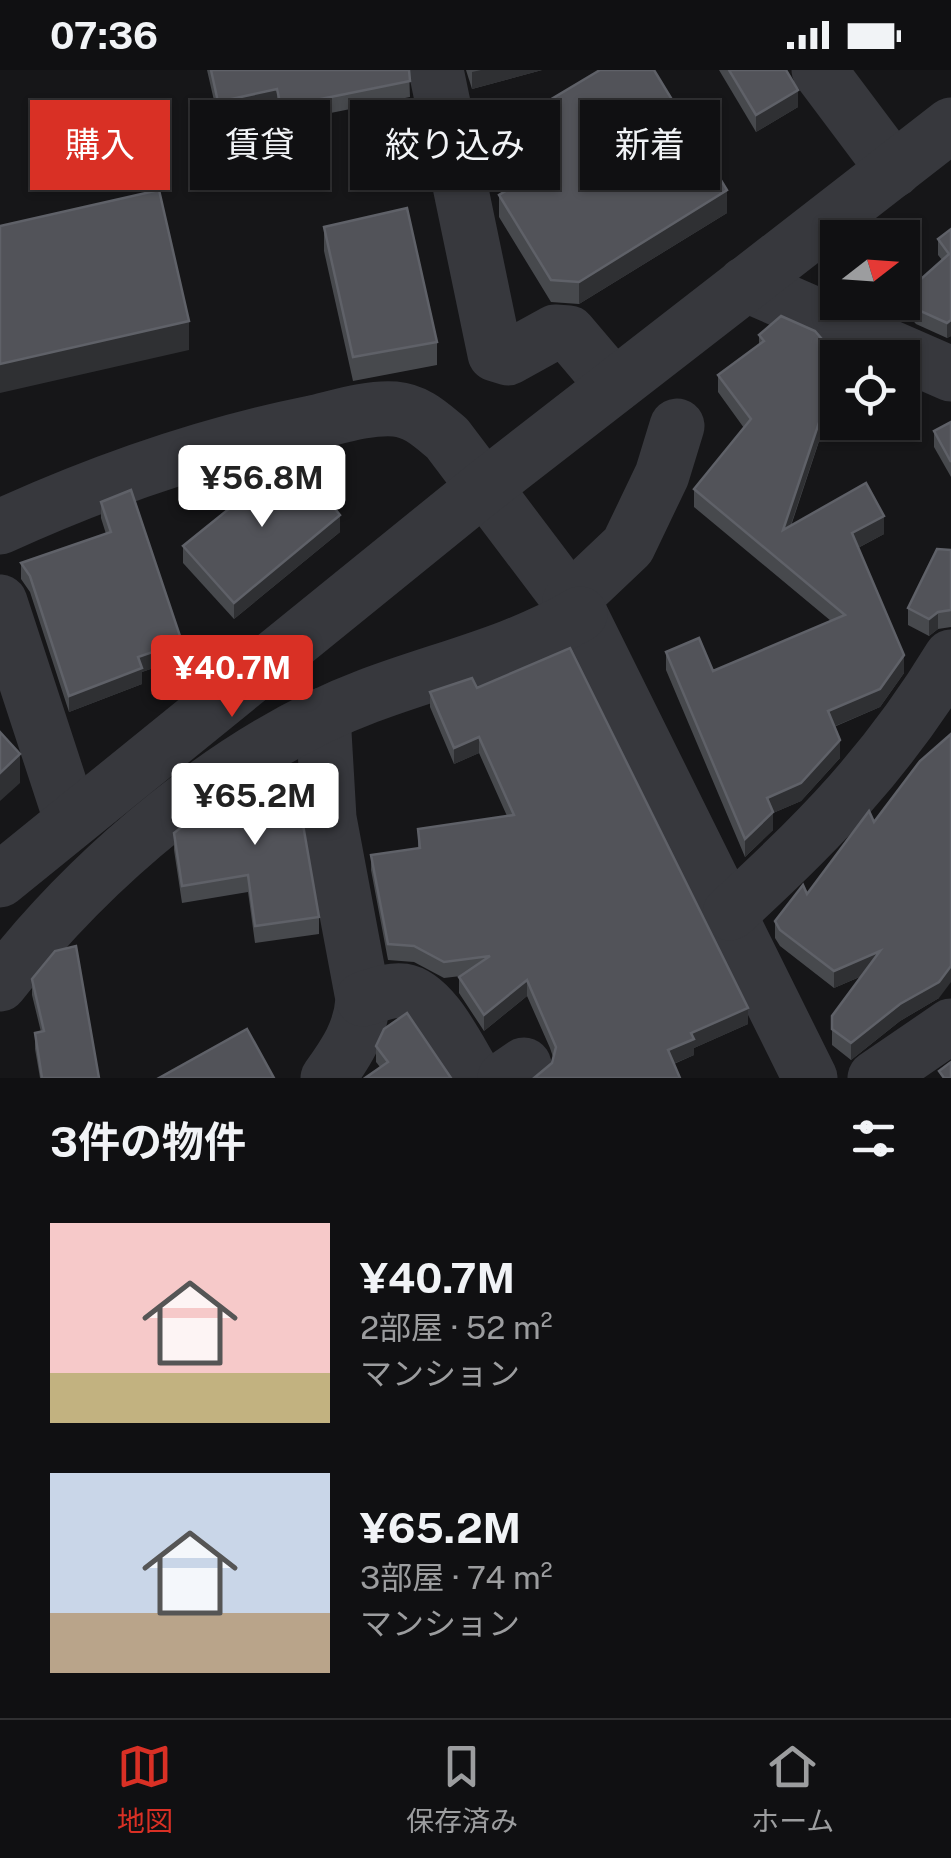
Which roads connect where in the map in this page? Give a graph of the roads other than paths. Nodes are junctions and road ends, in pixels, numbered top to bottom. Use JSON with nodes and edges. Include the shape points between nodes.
{"nodes":[{"id":1,"x":436,"y":70,"type":"edge"},
{"id":2,"x":819,"y":70,"type":"edge"},
{"id":3,"x":951,"y":125,"type":"edge"},
{"id":4,"x":894,"y":170,"type":"junction"},
{"id":5,"x":745,"y":284,"type":"junction"},
{"id":6,"x":951,"y":374,"type":"edge"},
{"id":7,"x":614,"y":386,"type":"junction"},
{"id":8,"x":677,"y":426,"type":"dead end"},
{"id":9,"x":482,"y":490,"type":"junction"},
{"id":10,"x":0,"y":527,"type":"edge"},
{"id":11,"x":0,"y":602,"type":"edge"},
{"id":12,"x":575,"y":608,"type":"junction"},
{"id":13,"x":951,"y":657,"type":"edge"},
{"id":14,"x":323,"y":715,"type":"junction"},
{"id":15,"x":71,"y":819,"type":"junction"},
{"id":16,"x":0,"y":880,"type":"edge"},
{"id":17,"x":730,"y":913,"type":"junction"},
{"id":18,"x":0,"y":984,"type":"edge"},
{"id":19,"x":363,"y":999,"type":"junction"},
{"id":20,"x":951,"y":1026,"type":"edge"},
{"id":21,"x":502,"y":1074,"type":"edge"},
{"id":22,"x":328,"y":1078,"type":"edge"},
{"id":23,"x":810,"y":1078,"type":"edge"},
{"id":24,"x":875,"y":1078,"type":"edge"}],
"edges":[{"from":1,"to":7,"type":"street","via":[[495,354],[508,358],[555,332],[569,333]]},
{"from":2,"to":4,"type":"street"},
{"from":3,"to":4,"type":"street"},
{"from":4,"to":5,"type":"street"},
{"from":5,"to":6,"type":"street"},
{"from":5,"to":7,"type":"street"},
{"from":7,"to":9,"type":"street"},
{"from":8,"to":12,"type":"street","via":[[628,546]]},
{"from":9,"to":10,"type":"street","via":[[447,438],[418,415],[394,409],[233,439],[156,462]]},
{"from":9,"to":12,"type":"street"},
{"from":9,"to":15,"type":"street"},
{"from":11,"to":15,"type":"street"},
{"from":12,"to":14,"type":"street","via":[[548,633]]},
{"from":12,"to":17,"type":"street"},
{"from":13,"to":17,"type":"street","via":[[882,760],[826,826]]},
{"from":14,"to":18,"type":"street","via":[[145,834]]},
{"from":14,"to":19,"type":"street","via":[[328,818]]},
{"from":15,"to":16,"type":"street"},
{"from":17,"to":23,"type":"street"},
{"from":19,"to":21,"type":"street","via":[[401,990],[416,996]]},
{"from":19,"to":22,"type":"street","via":[[362,1019]]},
{"from":20,"to":24,"type":"street"}]}
